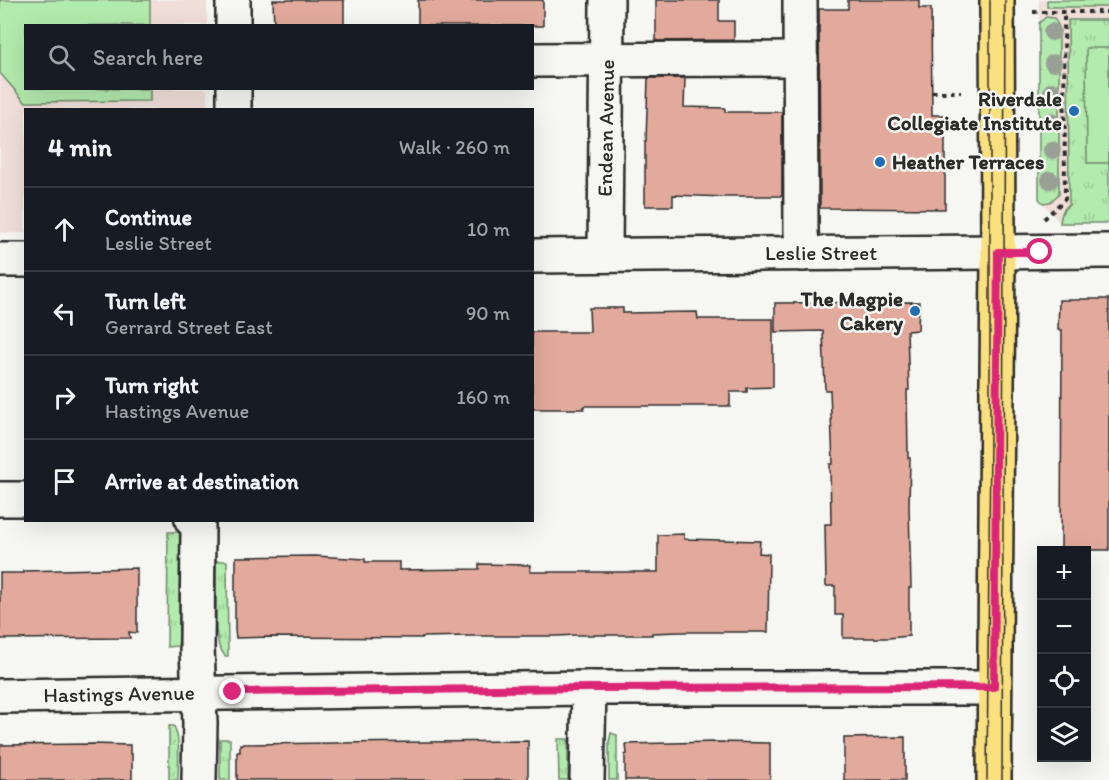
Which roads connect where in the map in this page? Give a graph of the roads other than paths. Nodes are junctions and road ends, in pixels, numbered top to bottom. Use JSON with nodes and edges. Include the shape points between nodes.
{"nodes":[{"id":1,"x":233,"y":0,"type":"edge"},
{"id":2,"x":607,"y":0,"type":"edge"},
{"id":3,"x":800,"y":0,"type":"edge"},
{"id":4,"x":997,"y":0,"type":"edge"},
{"id":5,"x":233,"y":24,"type":"edge"},
{"id":6,"x":801,"y":59,"type":"junction"},
{"id":7,"x":534,"y":60,"type":"edge"},
{"id":8,"x":607,"y":60,"type":"junction"},
{"id":9,"x":234,"y":90,"type":"edge"},
{"id":10,"x":234,"y":108,"type":"edge"},
{"id":11,"x":1109,"y":251,"type":"edge"},
{"id":12,"x":998,"y":252,"type":"junction"},
{"id":13,"x":803,"y":254,"type":"junction"},
{"id":14,"x":534,"y":255,"type":"edge"},
{"id":15,"x":605,"y":255,"type":"junction"},
{"id":16,"x":0,"y":260,"type":"edge"},
{"id":17,"x":24,"y":260,"type":"edge"},
{"id":18,"x":0,"y":499,"type":"edge"},
{"id":19,"x":24,"y":499,"type":"edge"},
{"id":20,"x":195,"y":523,"type":"edge"},
{"id":21,"x":994,"y":687,"type":"junction"},
{"id":22,"x":589,"y":688,"type":"junction"},
{"id":23,"x":198,"y":693,"type":"junction"},
{"id":24,"x":0,"y":696,"type":"edge"},
{"id":25,"x":199,"y":780,"type":"edge"},
{"id":26,"x":587,"y":780,"type":"edge"},
{"id":27,"x":994,"y":780,"type":"edge"}],
"edges":[{"from":1,"to":5,"type":"street"},
{"from":2,"to":8,"type":"street","name":"Endean Avenue"},
{"from":3,"to":6,"type":"street"},
{"from":4,"to":12,"type":"main road"},
{"from":6,"to":8,"type":"street"},
{"from":6,"to":13,"type":"street"},
{"from":7,"to":8,"type":"street"},
{"from":8,"to":15,"type":"street","name":"Endean Avenue"},
{"from":9,"to":10,"type":"street"},
{"from":11,"to":12,"type":"street","name":"Leslie Street"},
{"from":12,"to":13,"type":"street","name":"Leslie Street"},
{"from":12,"to":21,"type":"main road"},
{"from":13,"to":15,"type":"street","name":"Leslie Street"},
{"from":14,"to":15,"type":"street","name":"Leslie Street"},
{"from":16,"to":17,"type":"street"},
{"from":18,"to":19,"type":"street"},
{"from":20,"to":23,"type":"street"},
{"from":21,"to":22,"type":"street","name":"Hastings Avenue"},
{"from":21,"to":27,"type":"main road"},
{"from":22,"to":23,"type":"street","name":"Hastings Avenue"},
{"from":22,"to":26,"type":"street"},
{"from":23,"to":24,"type":"street","name":"Hastings Avenue"},
{"from":23,"to":25,"type":"street"}]}
